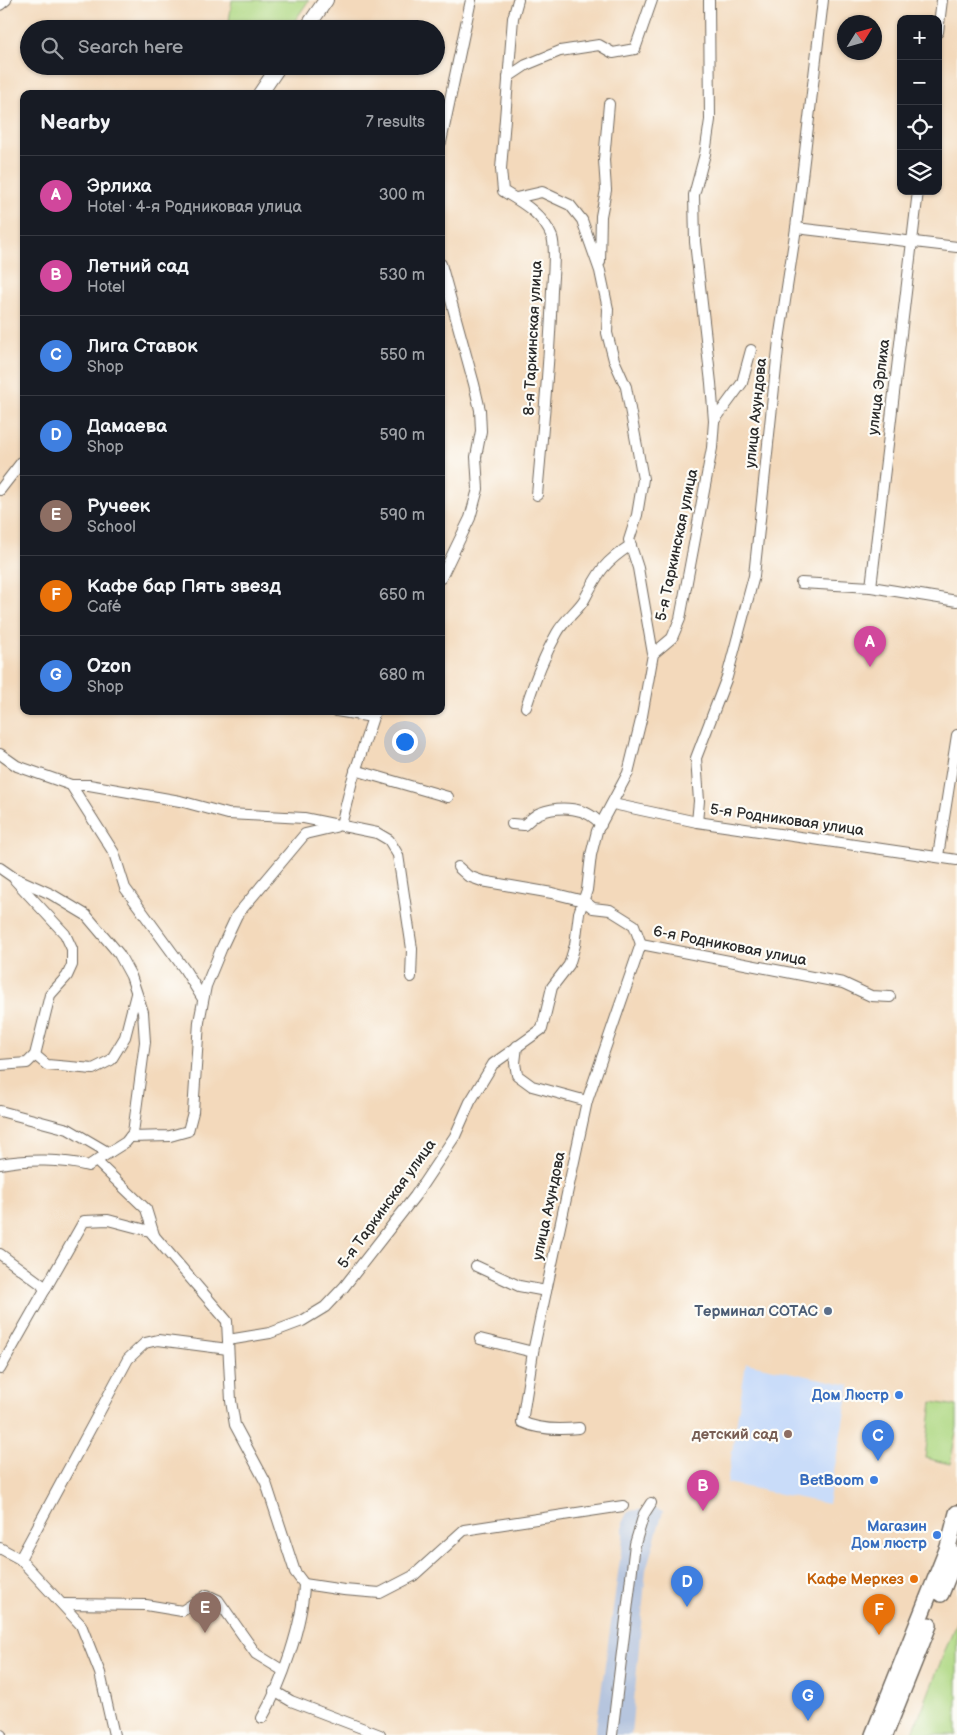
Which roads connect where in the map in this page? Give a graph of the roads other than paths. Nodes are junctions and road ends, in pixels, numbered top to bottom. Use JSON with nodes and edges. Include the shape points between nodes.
{"nodes":[{"id":1,"x":6,"y":0,"type":"edge"},
{"id":2,"x":326,"y":0,"type":"edge"},
{"id":3,"x":471,"y":0,"type":"edge"},
{"id":4,"x":518,"y":0,"type":"edge"},
{"id":5,"x":652,"y":0,"type":"edge"},
{"id":6,"x":709,"y":0,"type":"edge"},
{"id":7,"x":823,"y":0,"type":"edge"},
{"id":8,"x":942,"y":0,"type":"edge"},
{"id":9,"x":0,"y":5,"type":"edge"},
{"id":10,"x":940,"y":15,"type":"edge"},
{"id":11,"x":312,"y":20,"type":"edge"},
{"id":12,"x":273,"y":75,"type":"edge"},
{"id":13,"x":508,"y":77,"type":"junction"},
{"id":14,"x":263,"y":90,"type":"edge"},
{"id":15,"x":610,"y":104,"type":"dead end"},
{"id":16,"x":445,"y":123,"type":"edge"},
{"id":17,"x":917,"y":195,"type":"edge"},
{"id":18,"x":516,"y":198,"type":"junction"},
{"id":19,"x":796,"y":228,"type":"junction"},
{"id":20,"x":911,"y":242,"type":"junction"},
{"id":21,"x":957,"y":248,"type":"edge"},
{"id":22,"x":600,"y":271,"type":"junction"},
{"id":23,"x":445,"y":279,"type":"edge"},
{"id":24,"x":751,"y":350,"type":"dead end"},
{"id":25,"x":714,"y":421,"type":"junction"},
{"id":26,"x":20,"y":464,"type":"edge"},
{"id":27,"x":0,"y":490,"type":"edge"},
{"id":28,"x":537,"y":495,"type":"dead end"},
{"id":29,"x":630,"y":545,"type":"junction"},
{"id":30,"x":445,"y":570,"type":"edge"},
{"id":31,"x":802,"y":583,"type":"dead end"},
{"id":32,"x":871,"y":587,"type":"junction"},
{"id":33,"x":957,"y":601,"type":"edge"},
{"id":34,"x":653,"y":654,"type":"junction"},
{"id":35,"x":526,"y":707,"type":"dead end"},
{"id":36,"x":374,"y":715,"type":"edge"},
{"id":37,"x":957,"y":735,"type":"edge"},
{"id":38,"x":0,"y":754,"type":"edge"},
{"id":39,"x":355,"y":770,"type":"junction"},
{"id":40,"x":72,"y":786,"type":"junction"},
{"id":41,"x":448,"y":797,"type":"dead end"},
{"id":42,"x":613,"y":804,"type":"junction"},
{"id":43,"x":697,"y":822,"type":"junction"},
{"id":44,"x":512,"y":824,"type":"dead end"},
{"id":45,"x":601,"y":825,"type":"junction"},
{"id":46,"x":341,"y":826,"type":"junction"},
{"id":47,"x":938,"y":856,"type":"junction"},
{"id":48,"x":957,"y":860,"type":"edge"},
{"id":49,"x":458,"y":867,"type":"dead end"},
{"id":50,"x":0,"y":868,"type":"edge"},
{"id":51,"x":13,"y":877,"type":"junction"},
{"id":52,"x":584,"y":901,"type":"junction"},
{"id":53,"x":641,"y":944,"type":"junction"},
{"id":54,"x":411,"y":976,"type":"dead end"},
{"id":55,"x":136,"y":994,"type":"junction"},
{"id":56,"x":890,"y":997,"type":"dead end"},
{"id":57,"x":203,"y":999,"type":"junction"},
{"id":58,"x":517,"y":1046,"type":"junction"},
{"id":59,"x":35,"y":1055,"type":"junction"},
{"id":60,"x":0,"y":1065,"type":"edge"},
{"id":61,"x":587,"y":1101,"type":"junction"},
{"id":62,"x":0,"y":1111,"type":"edge"},
{"id":63,"x":130,"y":1137,"type":"junction"},
{"id":64,"x":109,"y":1153,"type":"junction"},
{"id":65,"x":96,"y":1161,"type":"junction"},
{"id":66,"x":0,"y":1164,"type":"edge"},
{"id":67,"x":154,"y":1234,"type":"junction"},
{"id":68,"x":0,"y":1254,"type":"edge"},
{"id":69,"x":476,"y":1266,"type":"dead end"},
{"id":70,"x":45,"y":1290,"type":"junction"},
{"id":71,"x":546,"y":1291,"type":"junction"},
{"id":72,"x":480,"y":1339,"type":"dead end"},
{"id":73,"x":228,"y":1344,"type":"junction"},
{"id":74,"x":533,"y":1352,"type":"junction"},
{"id":75,"x":0,"y":1369,"type":"edge"},
{"id":76,"x":579,"y":1428,"type":"dead end"},
{"id":77,"x":651,"y":1503,"type":"dead end"},
{"id":78,"x":622,"y":1506,"type":"dead end"},
{"id":79,"x":957,"y":1513,"type":"edge"},
{"id":80,"x":0,"y":1548,"type":"edge"},
{"id":81,"x":957,"y":1554,"type":"edge"},
{"id":82,"x":20,"y":1559,"type":"junction"},
{"id":83,"x":304,"y":1584,"type":"junction"},
{"id":84,"x":63,"y":1604,"type":"junction"},
{"id":85,"x":282,"y":1670,"type":"junction"},
{"id":86,"x":274,"y":1690,"type":"junction"},
{"id":87,"x":262,"y":1718,"type":"dead end"},
{"id":88,"x":114,"y":1735,"type":"edge"},
{"id":89,"x":380,"y":1735,"type":"edge"},
{"id":90,"x":612,"y":1735,"type":"edge"},
{"id":91,"x":873,"y":1735,"type":"edge"},
{"id":92,"x":885,"y":1735,"type":"edge"}],
"edges":[{"from":1,"to":9,"type":"street"},
{"from":2,"to":11,"type":"street"},
{"from":3,"to":16,"type":"street"},
{"from":4,"to":13,"type":"street","via":[[513,18]]},
{"from":5,"to":13,"type":"street","via":[[635,49],[613,53],[599,45],[560,51],[526,65]]},
{"from":6,"to":25,"type":"street","name":"5-я Таркинская улица","via":[[710,120],[694,195],[695,242]]},
{"from":7,"to":19,"type":"street","name":"улица Ахундова"},
{"from":8,"to":10,"type":"street"},
{"from":12,"to":14,"type":"street"},
{"from":13,"to":18,"type":"street","name":"8-я Таркинская улица","via":[[501,169],[503,191]]},
{"from":15,"to":22,"type":"street","via":[[604,160],[606,190],[601,216]]},
{"from":17,"to":20,"type":"street","name":"улица Эрлиха"},
{"from":18,"to":22,"type":"street","via":[[542,192],[570,205],[582,220]]},
{"from":18,"to":28,"type":"street","name":"8-я Таркинская улица","via":[[530,206],[552,237],[549,366]]},
{"from":19,"to":20,"type":"street"},
{"from":19,"to":43,"type":"street","name":"улица Ахундова","via":[[779,340],[754,576],[727,677],[696,758]]},
{"from":20,"to":21,"type":"street"},
{"from":20,"to":32,"type":"street","name":"улица Эрлиха"},
{"from":22,"to":29,"type":"street","via":[[608,309],[607,333],[626,387],[643,479]]},
{"from":23,"to":30,"type":"street","via":[[474,384],[481,431],[476,457],[478,489],[470,518]]},
{"from":24,"to":25,"type":"street","via":[[742,383]]},
{"from":25,"to":34,"type":"street","name":"5-я Таркинская улица","via":[[706,488],[680,619],[672,638]]},
{"from":26,"to":27,"type":"street"},
{"from":29,"to":34,"type":"street","via":[[638,568]]},
{"from":29,"to":35,"type":"street","via":[[609,559],[590,584],[583,601],[558,632]]},
{"from":31,"to":32,"type":"street"},
{"from":32,"to":33,"type":"street"},
{"from":34,"to":42,"type":"street","name":"5-я Таркинская улица","via":[[628,773]]},
{"from":36,"to":39,"type":"street"},
{"from":37,"to":47,"type":"street"},
{"from":38,"to":40,"type":"street","via":[[17,766]]},
{"from":39,"to":41,"type":"street"},
{"from":39,"to":46,"type":"street"},
{"from":40,"to":46,"type":"street","via":[[89,785],[180,801],[228,814],[304,818]]},
{"from":40,"to":57,"type":"street","via":[[114,853],[125,888]]},
{"from":42,"to":43,"type":"street","name":"5-я Родниковая улица"},
{"from":42,"to":45,"type":"street","name":"5-я Таркинская улица"},
{"from":43,"to":47,"type":"street","name":"5-я Родниковая улица"},
{"from":44,"to":45,"type":"street","via":[[524,825],[539,813],[560,810],[585,811]]},
{"from":45,"to":52,"type":"street","name":"5-я Таркинская улица","via":[[591,854]]},
{"from":46,"to":54,"type":"street","via":[[377,833],[389,840],[398,855],[412,948]]},
{"from":46,"to":57,"type":"street","via":[[304,834],[238,915],[212,970]]},
{"from":47,"to":48,"type":"street","name":"5-я Родниковая улица"},
{"from":49,"to":52,"type":"street","name":"6-я Родниковая улица","via":[[468,876],[482,881],[523,886]]},
{"from":50,"to":51,"type":"street"},
{"from":51,"to":55,"type":"street","via":[[86,914],[119,954]]},
{"from":51,"to":59,"type":"street","via":[[65,934],[72,949],[72,965],[67,976],[50,995]]},
{"from":52,"to":53,"type":"street","name":"6-я Родниковая улица","via":[[593,908],[610,910],[634,925]]},
{"from":52,"to":58,"type":"street","name":"5-я Таркинская улица","via":[[569,965],[552,987],[542,1029]]},
{"from":53,"to":56,"type":"street","name":"6-я Родниковая улица","via":[[843,983],[871,996]]},
{"from":53,"to":61,"type":"street","name":"улица Ахундова"},
{"from":55,"to":59,"type":"street","via":[[124,1037],[111,1060],[93,1069],[47,1065]]},
{"from":55,"to":63,"type":"street","via":[[143,1012],[145,1042]]},
{"from":57,"to":63,"type":"street","via":[[193,1112],[188,1131],[170,1136]]},
{"from":58,"to":61,"type":"street","via":[[515,1063],[518,1075],[532,1086]]},
{"from":58,"to":73,"type":"street","name":"5-я Таркинская улица","via":[[493,1064],[470,1102],[455,1136],[415,1196],[344,1288],[325,1307],[302,1321]]},
{"from":59,"to":60,"type":"street","via":[[27,1063]]},
{"from":61,"to":71,"type":"street","name":"улица Ахундова"},
{"from":62,"to":64,"type":"street","via":[[68,1130]]},
{"from":63,"to":64,"type":"street"},
{"from":64,"to":65,"type":"street"},
{"from":65,"to":66,"type":"street","via":[[88,1166],[71,1161]]},
{"from":65,"to":67,"type":"street","via":[[146,1209]]},
{"from":67,"to":70,"type":"street","via":[[108,1220],[84,1221]]},
{"from":67,"to":73,"type":"street","via":[[227,1321]]},
{"from":68,"to":70,"type":"street"},
{"from":69,"to":71,"type":"street","via":[[519,1286]]},
{"from":70,"to":75,"type":"street"},
{"from":71,"to":74,"type":"street","name":"улица Ахундова"},
{"from":72,"to":74,"type":"street"},
{"from":73,"to":82,"type":"street","name":"5-я Таркинская улица","via":[[158,1340],[145,1342],[128,1359]]},
{"from":73,"to":83,"type":"street","via":[[235,1425],[266,1483],[295,1572]]},
{"from":74,"to":76,"type":"street","name":"улица Ахундова","via":[[522,1422],[560,1430]]},
{"from":77,"to":90,"type":"street","via":[[644,1514],[635,1544]]},
{"from":78,"to":83,"type":"street","via":[[464,1530],[413,1576],[380,1593]]},
{"from":79,"to":91,"type":"main road","via":[[941,1565]]},
{"from":80,"to":82,"type":"street"},
{"from":81,"to":92,"type":"main road"},
{"from":82,"to":84,"type":"street"},
{"from":83,"to":85,"type":"street","via":[[304,1603]]},
{"from":84,"to":85,"type":"street","via":[[146,1605],[182,1611],[207,1595],[218,1600],[256,1654]]},
{"from":84,"to":88,"type":"street","via":[[81,1625],[90,1643]]},
{"from":85,"to":86,"type":"street"},
{"from":86,"to":87,"type":"street"},
{"from":86,"to":89,"type":"street","via":[[291,1701]]}]}
